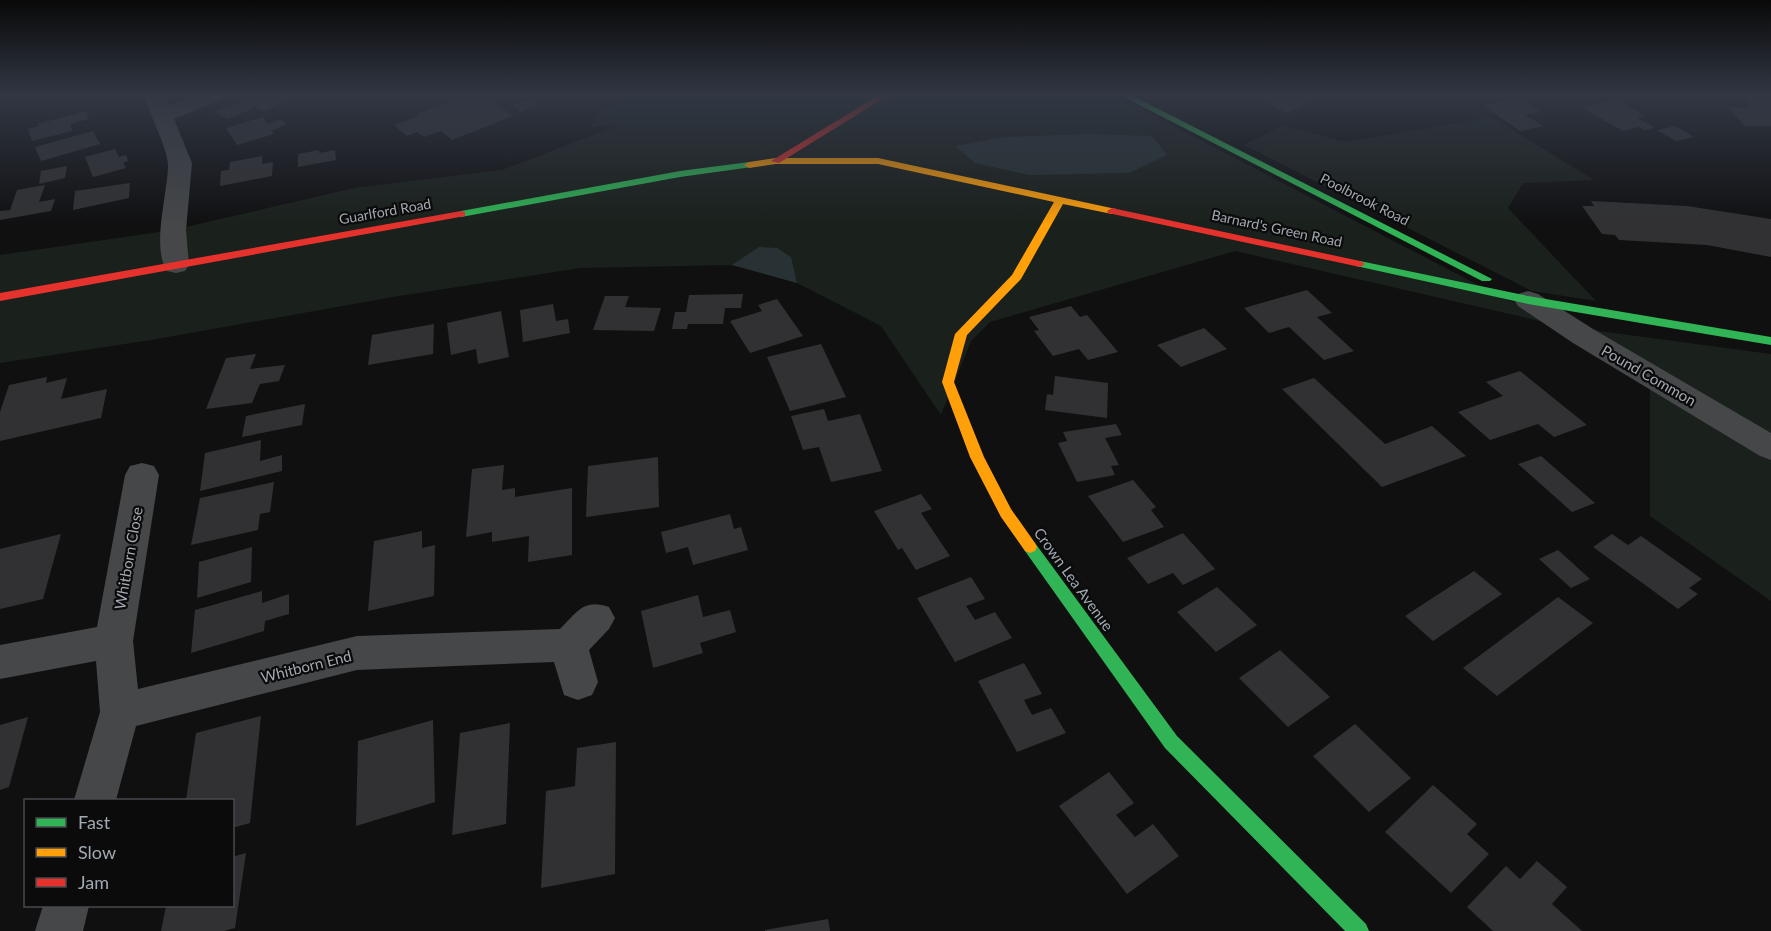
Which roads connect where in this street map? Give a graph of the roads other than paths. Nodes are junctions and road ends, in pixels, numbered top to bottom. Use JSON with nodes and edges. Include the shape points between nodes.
{"nodes":[{"id":1,"x":171,"y":138,"type":"edge"},
{"id":2,"x":813,"y":138,"type":"edge"},
{"id":3,"x":1210,"y":138,"type":"edge"},
{"id":4,"x":776,"y":161,"type":"junction"},
{"id":5,"x":1061,"y":199,"type":"junction"},
{"id":6,"x":176,"y":265,"type":"junction"},
{"id":7,"x":0,"y":297,"type":"edge"},
{"id":8,"x":1528,"y":300,"type":"junction"},
{"id":9,"x":1771,"y":341,"type":"edge"},
{"id":10,"x":1771,"y":448,"type":"edge"},
{"id":11,"x":142,"y":475,"type":"dead end"},
{"id":12,"x":596,"y":618,"type":"dead end"},
{"id":13,"x":114,"y":641,"type":"junction"},
{"id":14,"x":569,"y":645,"type":"junction"},
{"id":15,"x":0,"y":662,"type":"edge"},
{"id":16,"x":579,"y":682,"type":"dead end"},
{"id":17,"x":120,"y":712,"type":"junction"},
{"id":18,"x":96,"y":799,"type":"edge"},
{"id":19,"x":66,"y":907,"type":"edge"},
{"id":20,"x":59,"y":931,"type":"edge"},
{"id":21,"x":1359,"y":931,"type":"edge"}],
"edges":[{"from":1,"to":6,"type":"street","via":[[180,163],[173,230]]},
{"from":2,"to":4,"type":"main road"},
{"from":3,"to":8,"type":"main road","name":"Poolbrook Road"},
{"from":4,"to":5,"type":"main road","name":"Barnard's Green Road","via":[[878,161]]},
{"from":4,"to":6,"type":"main road","name":"Guarlford Road","via":[[680,174]]},
{"from":5,"to":8,"type":"main road","name":"Barnard's Green Road"},
{"from":5,"to":21,"type":"main road","name":"Crown Lea Avenue","via":[[1017,277],[961,334],[948,382],[977,457],[1006,513],[1171,742]]},
{"from":6,"to":7,"type":"main road","name":"Guarlford Road"},
{"from":8,"to":9,"type":"main road","name":"Barnard's Green Road"},
{"from":8,"to":10,"type":"street","name":"Pound Common"},
{"from":11,"to":13,"type":"street","name":"Whitborn Close"},
{"from":12,"to":14,"type":"street"},
{"from":13,"to":15,"type":"street"},
{"from":13,"to":17,"type":"street","name":"Whitborn Close"},
{"from":14,"to":16,"type":"street"},
{"from":14,"to":17,"type":"street","name":"Whitborn End","via":[[357,653]]},
{"from":17,"to":18,"type":"street","name":"Whitborn Close"},
{"from":19,"to":20,"type":"street"}]}
